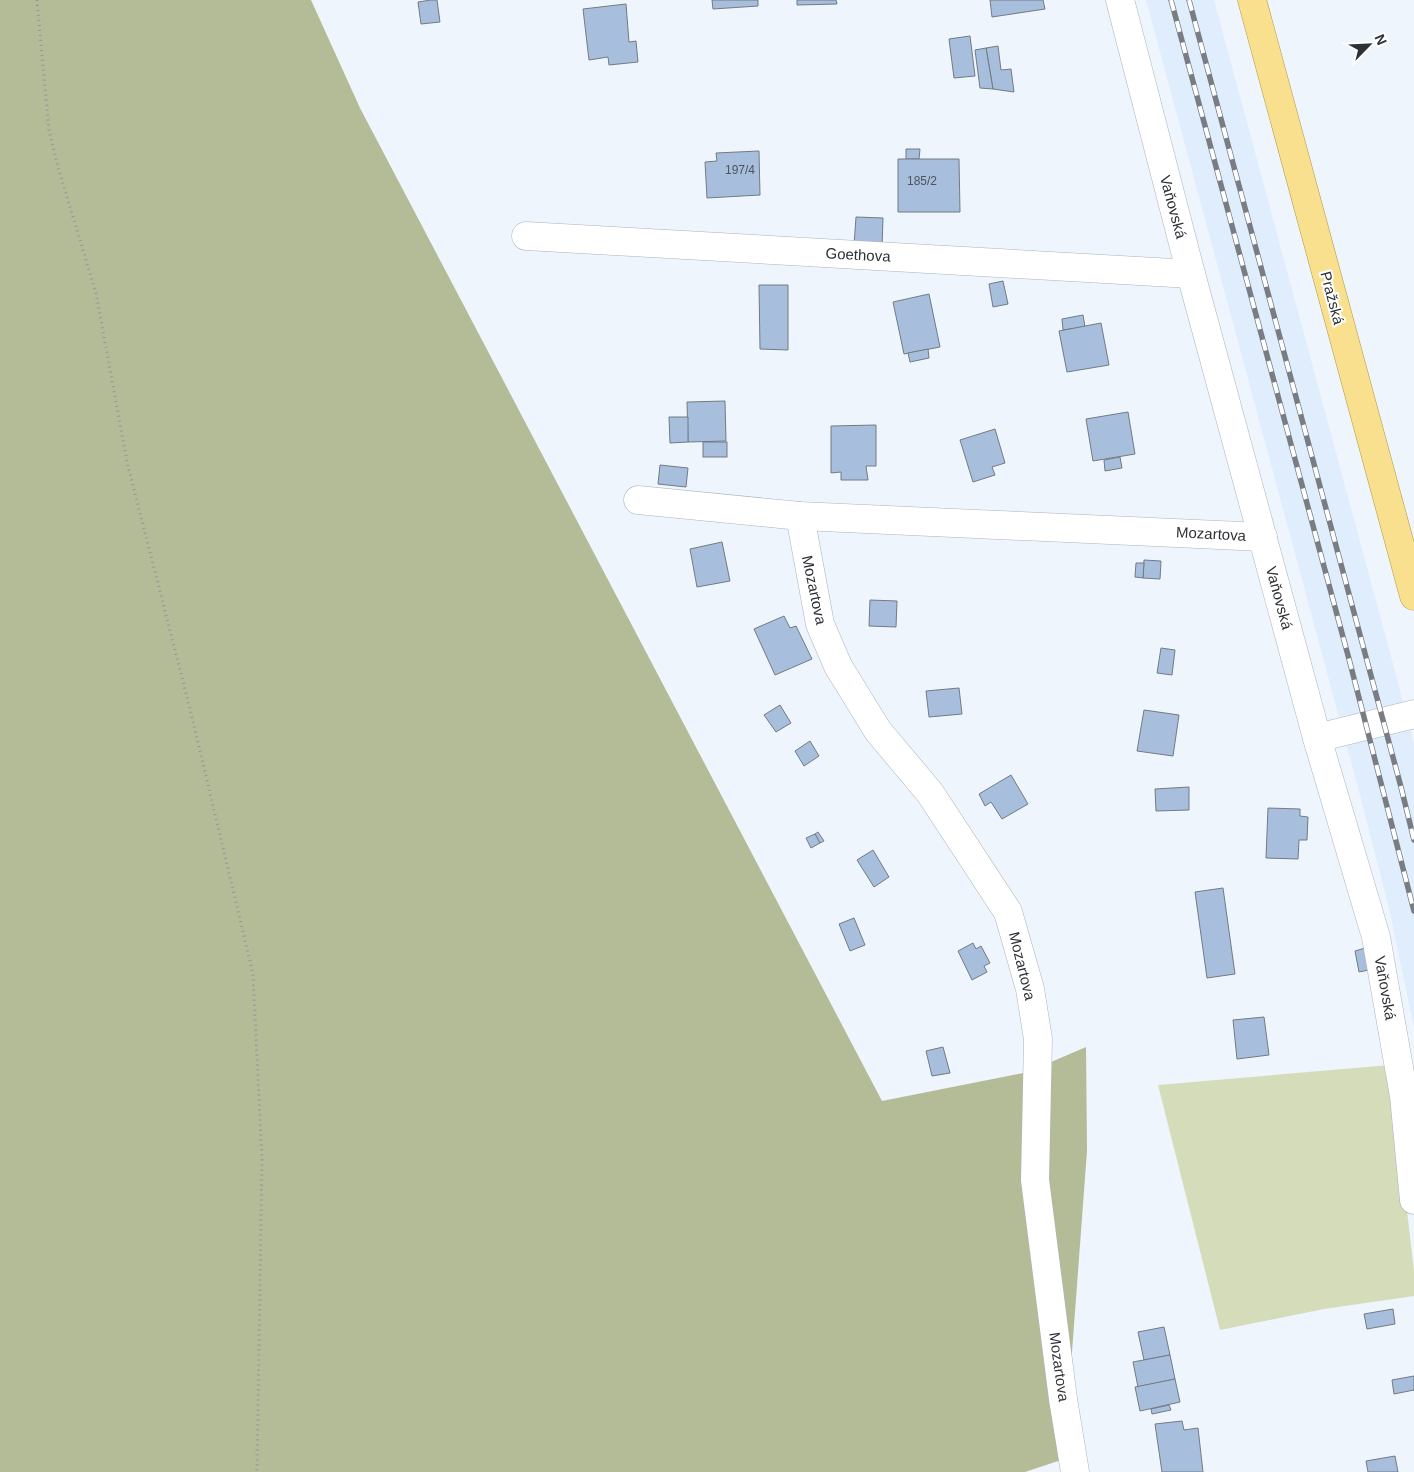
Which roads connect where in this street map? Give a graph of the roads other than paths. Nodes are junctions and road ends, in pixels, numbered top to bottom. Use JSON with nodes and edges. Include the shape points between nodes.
{"nodes":[{"id":1,"x":1120,"y":0,"type":"edge"},
{"id":2,"x":1252,"y":0,"type":"edge"},
{"id":3,"x":526,"y":236,"type":"dead end"},
{"id":4,"x":1191,"y":274,"type":"junction"},
{"id":5,"x":638,"y":500,"type":"dead end"},
{"id":6,"x":800,"y":516,"type":"junction"},
{"id":7,"x":1263,"y":537,"type":"junction"},
{"id":8,"x":1414,"y":596,"type":"edge"},
{"id":9,"x":1414,"y":714,"type":"edge"},
{"id":10,"x":1317,"y":738,"type":"junction"},
{"id":11,"x":1414,"y":1200,"type":"edge"},
{"id":12,"x":1075,"y":1472,"type":"edge"}],
"edges":[{"from":1,"to":4,"type":"street","name":"Vaňovská"},
{"from":2,"to":8,"type":"main road","name":"Pražská"},
{"from":3,"to":4,"type":"street","name":"Goethova"},
{"from":4,"to":7,"type":"street","name":"Vaňovská"},
{"from":5,"to":6,"type":"street","name":"Mozartova"},
{"from":6,"to":7,"type":"street","name":"Mozartova"},
{"from":6,"to":12,"type":"street","name":"Mozartova","via":[[820,624],[838,666],[878,731],[930,793],[1008,912],[1011,922],[1030,989],[1038,1039],[1036,1180]]},
{"from":7,"to":10,"type":"street","name":"Vaňovská"},
{"from":9,"to":10,"type":"street"},
{"from":10,"to":11,"type":"street","name":"Vaňovská","via":[[1376,937],[1404,1096]]}]}
